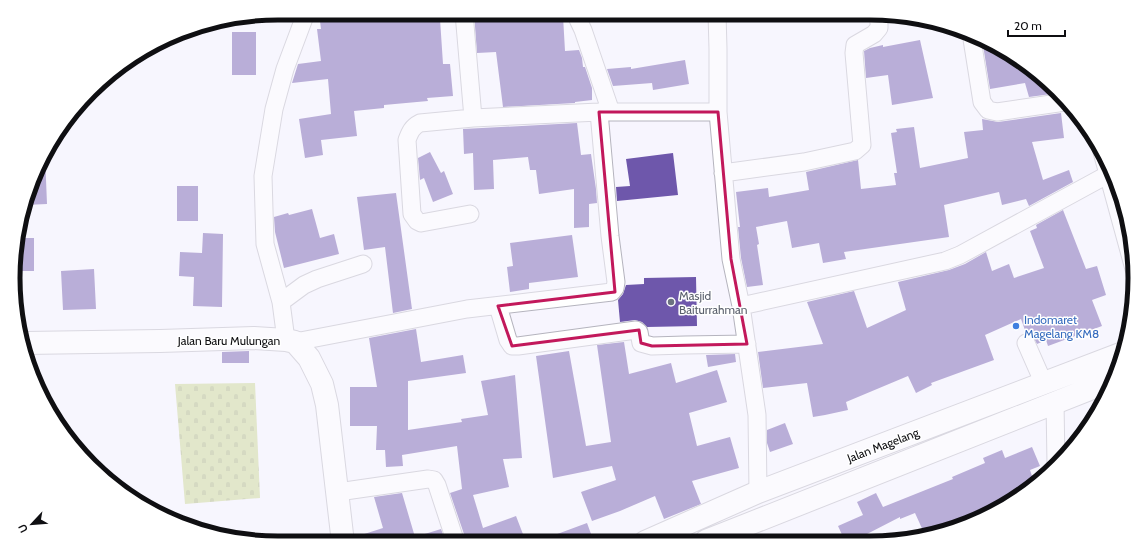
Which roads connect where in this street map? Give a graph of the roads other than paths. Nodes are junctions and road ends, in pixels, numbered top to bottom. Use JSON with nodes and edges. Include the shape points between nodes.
{"nodes":[{"id":1,"x":303,"y":20,"type":"edge"},
{"id":2,"x":465,"y":20,"type":"edge"},
{"id":3,"x":578,"y":20,"type":"edge"},
{"id":4,"x":717,"y":20,"type":"edge"},
{"id":5,"x":879,"y":21,"type":"edge"},
{"id":6,"x":972,"y":42,"type":"edge"},
{"id":7,"x":1059,"y":103,"type":"edge"},
{"id":8,"x":605,"y":112,"type":"junction"},
{"id":9,"x":718,"y":112,"type":"junction"},
{"id":10,"x":473,"y":118,"type":"junction"},
{"id":11,"x":723,"y":173,"type":"junction"},
{"id":12,"x":1107,"y":175,"type":"edge"},
{"id":13,"x":1109,"y":181,"type":"edge"},
{"id":14,"x":470,"y":214,"type":"dead end"},
{"id":15,"x":1124,"y":236,"type":"edge"},
{"id":16,"x":364,"y":264,"type":"dead end"},
{"id":17,"x":281,"y":302,"type":"junction"},
{"id":18,"x":498,"y":306,"type":"junction"},
{"id":19,"x":741,"y":306,"type":"junction"},
{"id":20,"x":290,"y":341,"type":"junction"},
{"id":21,"x":29,"y":343,"type":"edge"},
{"id":22,"x":1026,"y":343,"type":"dead end"},
{"id":23,"x":747,"y":344,"type":"junction"},
{"id":24,"x":1115,"y":357,"type":"edge"},
{"id":25,"x":1106,"y":381,"type":"edge"},
{"id":26,"x":1049,"y":393,"type":"junction"},
{"id":27,"x":1055,"y":457,"type":"edge"},
{"id":28,"x":338,"y":492,"type":"junction"},
{"id":29,"x":758,"y":492,"type":"junction"},
{"id":30,"x":342,"y":536,"type":"edge"},
{"id":31,"x":454,"y":536,"type":"edge"},
{"id":32,"x":659,"y":536,"type":"edge"},
{"id":33,"x":718,"y":536,"type":"edge"}],
"edges":[{"from":1,"to":17,"type":"street","via":[[274,109],[263,176],[265,244]]},
{"from":2,"to":10,"type":"street"},
{"from":3,"to":8,"type":"street"},
{"from":4,"to":9,"type":"street"},
{"from":5,"to":11,"type":"street","via":[[879,28],[874,34],[855,45],[862,145],[859,148],[804,162]]},
{"from":6,"to":7,"type":"street","via":[[982,102],[988,110],[997,112]]},
{"from":8,"to":9,"type":"street"},
{"from":8,"to":10,"type":"street"},
{"from":8,"to":18,"type":"street","via":[[615,288],[612,292],[606,293]]},
{"from":9,"to":11,"type":"street"},
{"from":10,"to":14,"type":"street","via":[[420,123],[410,131],[407,140],[414,218],[421,223]]},
{"from":11,"to":19,"type":"street","via":[[731,259]]},
{"from":12,"to":19,"type":"street","via":[[973,249],[945,261]]},
{"from":13,"to":15,"type":"street"},
{"from":16,"to":17,"type":"street","via":[[317,279]]},
{"from":17,"to":20,"type":"street"},
{"from":18,"to":20,"type":"street","via":[[467,309]]},
{"from":18,"to":23,"type":"street","via":[[512,346],[636,330],[639,332],[641,343],[652,346]]},
{"from":19,"to":23,"type":"street"},
{"from":20,"to":21,"type":"main road","name":"Jalan Baru Mulungan","via":[[254,338]]},
{"from":20,"to":28,"type":"main road","name":"Jalan Baru Mulungan","via":[[309,358],[322,384]]},
{"from":22,"to":26,"type":"street"},
{"from":23,"to":29,"type":"street","via":[[757,415]]},
{"from":24,"to":26,"type":"main road","name":"Jalan Magelang"},
{"from":25,"to":26,"type":"main road","name":"Jalan Magelang"},
{"from":26,"to":27,"type":"street"},
{"from":26,"to":29,"type":"main road","name":"Jalan Magelang"},
{"from":26,"to":33,"type":"main road","name":"Jalan Magelang"},
{"from":28,"to":30,"type":"main road","name":"Jalan Baru Mulungan"},
{"from":28,"to":31,"type":"street","via":[[434,480]]},
{"from":29,"to":32,"type":"main road","name":"Jalan Magelang"}]}
